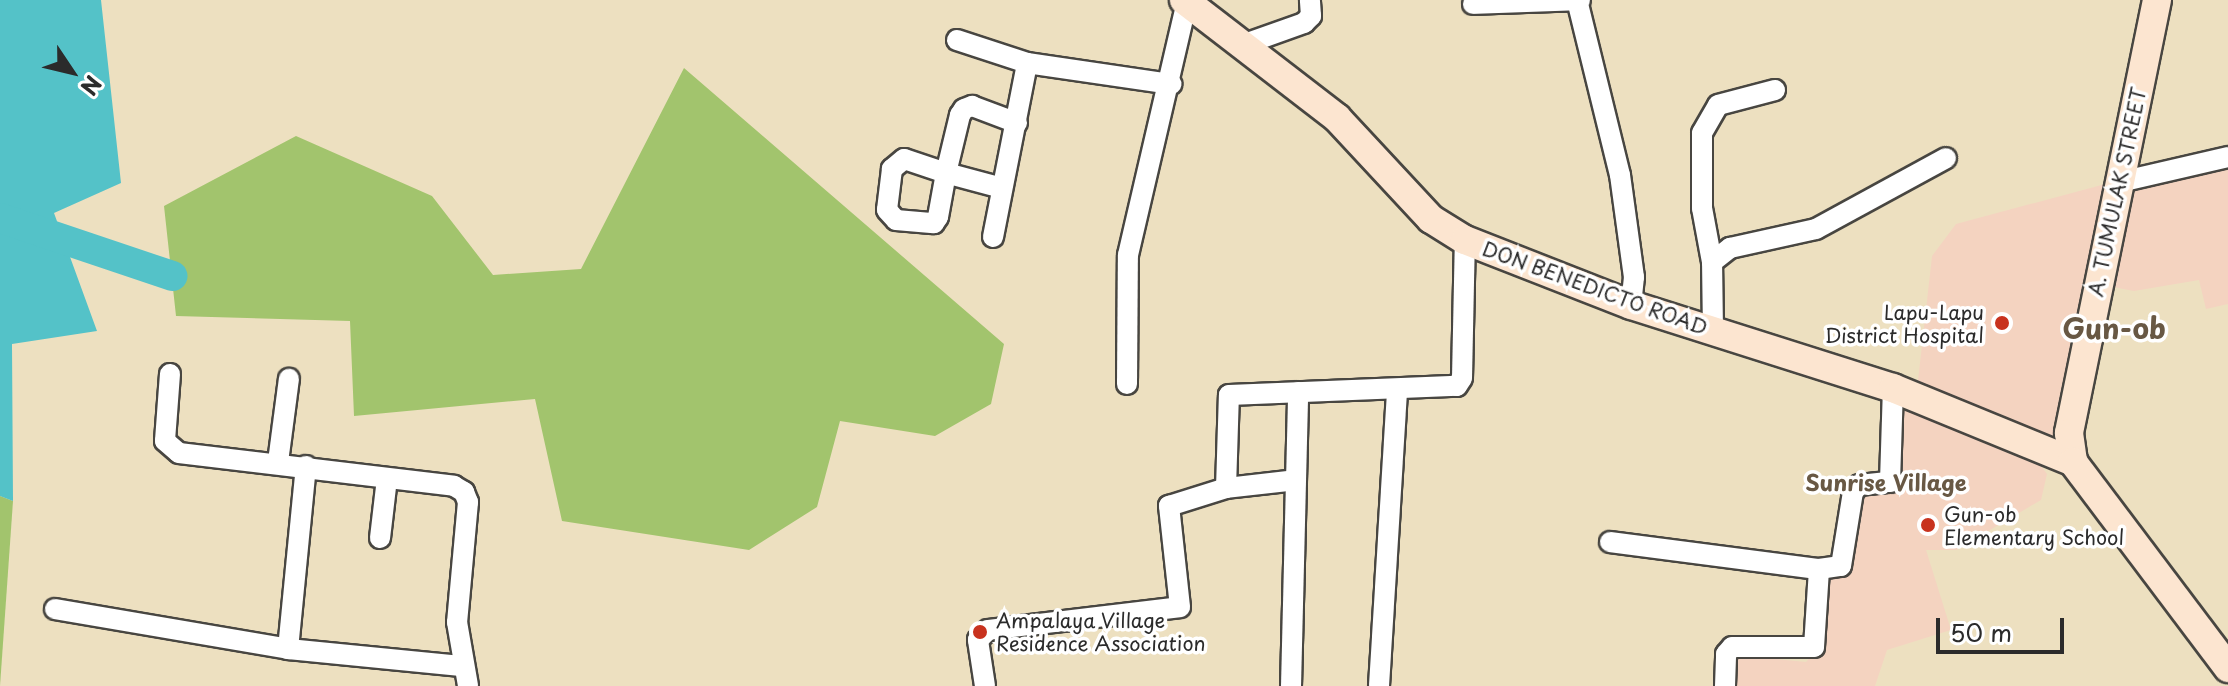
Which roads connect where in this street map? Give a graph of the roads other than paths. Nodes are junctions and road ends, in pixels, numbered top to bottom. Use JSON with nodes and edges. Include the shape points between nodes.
{"nodes":[{"id":1,"x":1310,"y":0,"type":"edge"},
{"id":2,"x":1578,"y":0,"type":"edge"},
{"id":3,"x":2157,"y":0,"type":"edge"},
{"id":4,"x":1186,"y":1,"type":"edge"},
{"id":5,"x":1473,"y":4,"type":"dead end"},
{"id":6,"x":957,"y":40,"type":"dead end"},
{"id":7,"x":1245,"y":44,"type":"junction"},
{"id":8,"x":1027,"y":63,"type":"junction"},
{"id":9,"x":1171,"y":84,"type":"junction"},
{"id":10,"x":1775,"y":90,"type":"dead end"},
{"id":11,"x":1017,"y":123,"type":"junction"},
{"id":12,"x":2228,"y":157,"type":"edge"},
{"id":13,"x":1946,"y":158,"type":"dead end"},
{"id":14,"x":2120,"y":182,"type":"junction"},
{"id":15,"x":1002,"y":188,"type":"junction"},
{"id":16,"x":993,"y":237,"type":"dead end"},
{"id":17,"x":1465,"y":240,"type":"junction"},
{"id":18,"x":1712,"y":262,"type":"junction"},
{"id":19,"x":1631,"y":305,"type":"junction"},
{"id":20,"x":1713,"y":331,"type":"junction"},
{"id":21,"x":170,"y":374,"type":"dead end"},
{"id":22,"x":289,"y":379,"type":"dead end"},
{"id":23,"x":1127,"y":384,"type":"dead end"},
{"id":24,"x":1893,"y":388,"type":"junction"},
{"id":25,"x":1397,"y":391,"type":"junction"},
{"id":26,"x":1298,"y":392,"type":"junction"},
{"id":27,"x":278,"y":462,"type":"junction"},
{"id":28,"x":2073,"y":462,"type":"junction"},
{"id":29,"x":306,"y":466,"type":"junction"},
{"id":30,"x":387,"y":478,"type":"junction"},
{"id":31,"x":1296,"y":480,"type":"junction"},
{"id":32,"x":1226,"y":488,"type":"junction"},
{"id":33,"x":380,"y":538,"type":"dead end"},
{"id":34,"x":1610,"y":542,"type":"dead end"},
{"id":35,"x":1819,"y":569,"type":"junction"},
{"id":36,"x":55,"y":609,"type":"dead end"},
{"id":37,"x":288,"y":649,"type":"junction"},
{"id":38,"x":2225,"y":659,"type":"edge"},
{"id":39,"x":461,"y":666,"type":"junction"},
{"id":40,"x":468,"y":686,"type":"edge"},
{"id":41,"x":985,"y":686,"type":"edge"},
{"id":42,"x":1291,"y":686,"type":"edge"},
{"id":43,"x":1379,"y":686,"type":"edge"},
{"id":44,"x":1725,"y":686,"type":"edge"}],
"edges":[{"from":1,"to":7,"type":"street","via":[[1311,16],[1304,23]]},
{"from":2,"to":5,"type":"street"},
{"from":2,"to":19,"type":"street","via":[[1620,175],[1634,277]]},
{"from":3,"to":14,"type":"street","name":"A. TUMULAK STREET"},
{"from":4,"to":7,"type":"street","name":"DON BENEDICTO ROAD"},
{"from":4,"to":9,"type":"street"},
{"from":6,"to":8,"type":"street"},
{"from":7,"to":17,"type":"street","name":"DON BENEDICTO ROAD","via":[[1337,118],[1431,219]]},
{"from":8,"to":9,"type":"street"},
{"from":8,"to":11,"type":"street"},
{"from":9,"to":23,"type":"street","via":[[1128,255]]},
{"from":10,"to":18,"type":"street","via":[[1718,105],[1702,133],[1702,208]]},
{"from":11,"to":15,"type":"street"},
{"from":11,"to":15,"type":"street","via":[[972,106],[964,109],[946,173]]},
{"from":12,"to":14,"type":"street"},
{"from":13,"to":18,"type":"street","via":[[1816,229],[1730,248]]},
{"from":14,"to":28,"type":"street","name":"A. TUMULAK STREET","via":[[2071,407]]},
{"from":15,"to":16,"type":"street"},
{"from":17,"to":19,"type":"street","name":"DON BENEDICTO ROAD"},
{"from":17,"to":25,"type":"street","via":[[1462,378],[1457,386]]},
{"from":18,"to":20,"type":"street"},
{"from":19,"to":20,"type":"street","name":"DON BENEDICTO ROAD"},
{"from":20,"to":24,"type":"street","name":"DON BENEDICTO ROAD"},
{"from":21,"to":27,"type":"street","via":[[165,441],[170,449]]},
{"from":22,"to":27,"type":"street"},
{"from":24,"to":28,"type":"street","name":"DON BENEDICTO ROAD"},
{"from":24,"to":35,"type":"street","via":[[1890,482],[1855,488],[1841,566]]},
{"from":25,"to":26,"type":"street"},
{"from":25,"to":43,"type":"street"},
{"from":26,"to":31,"type":"street"},
{"from":26,"to":32,"type":"street","via":[[1229,395]]},
{"from":27,"to":29,"type":"street"},
{"from":28,"to":38,"type":"street"},
{"from":29,"to":30,"type":"street"},
{"from":29,"to":37,"type":"street"},
{"from":30,"to":33,"type":"street"},
{"from":30,"to":39,"type":"street","via":[[454,486],[468,502],[458,578]]},
{"from":31,"to":32,"type":"street"},
{"from":31,"to":42,"type":"street"},
{"from":32,"to":41,"type":"street","via":[[1169,506],[1180,607],[988,630],[978,640]]},
{"from":34,"to":35,"type":"street"},
{"from":35,"to":44,"type":"street","via":[[1814,647],[1732,647],[1726,654]]},
{"from":36,"to":37,"type":"street"},
{"from":37,"to":39,"type":"street"},
{"from":39,"to":40,"type":"street"}]}
